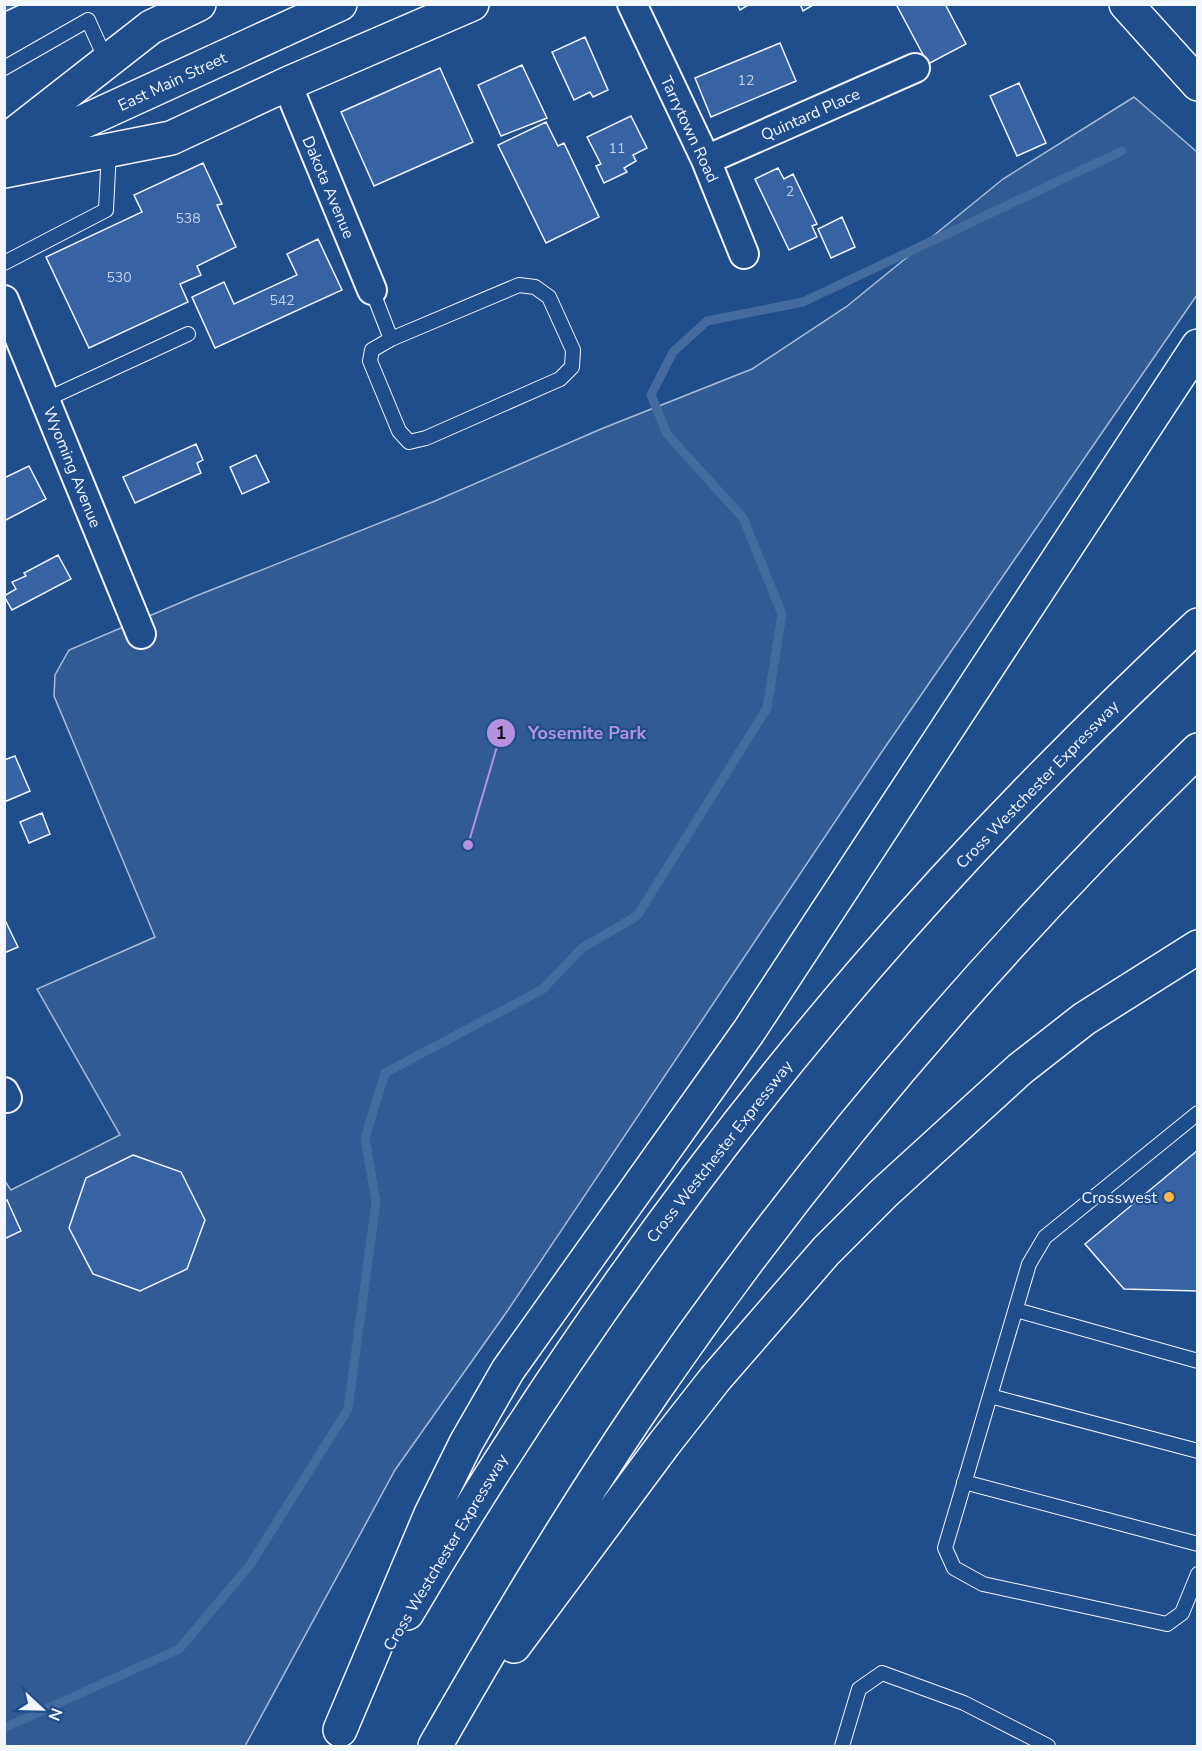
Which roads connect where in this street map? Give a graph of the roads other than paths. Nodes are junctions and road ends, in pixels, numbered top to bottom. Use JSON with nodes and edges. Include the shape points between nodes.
{"nodes":[{"id":1,"x":199,"y":4,"type":"edge"},
{"id":2,"x":340,"y":4,"type":"edge"},
{"id":3,"x":472,"y":4,"type":"edge"},
{"id":4,"x":632,"y":4,"type":"edge"},
{"id":5,"x":1126,"y":4,"type":"edge"},
{"id":6,"x":106,"y":62,"type":"junction"},
{"id":7,"x":4,"y":68,"type":"edge"},
{"id":8,"x":915,"y":68,"type":"dead end"},
{"id":9,"x":287,"y":84,"type":"junction"},
{"id":10,"x":1197,"y":84,"type":"edge"},
{"id":11,"x":4,"y":142,"type":"edge"},
{"id":12,"x":109,"y":150,"type":"junction"},
{"id":13,"x":4,"y":158,"type":"edge"},
{"id":14,"x":706,"y":160,"type":"junction"},
{"id":15,"x":4,"y":171,"type":"edge"},
{"id":16,"x":744,"y":254,"type":"dead end"},
{"id":17,"x":4,"y":263,"type":"edge"},
{"id":18,"x":372,"y":290,"type":"joint"},
{"id":19,"x":4,"y":300,"type":"edge"},
{"id":20,"x":188,"y":334,"type":"dead end"},
{"id":21,"x":391,"y":339,"type":"junction"},
{"id":22,"x":1197,"y":346,"type":"edge"},
{"id":23,"x":45,"y":400,"type":"junction"},
{"id":24,"x":1197,"y":625,"type":"edge"},
{"id":25,"x":141,"y":634,"type":"dead end"},
{"id":26,"x":1197,"y":750,"type":"edge"},
{"id":27,"x":1197,"y":947,"type":"edge"},
{"id":28,"x":1197,"y":1113,"type":"edge"},
{"id":29,"x":1016,"y":1310,"type":"junction"},
{"id":30,"x":1197,"y":1360,"type":"edge"},
{"id":31,"x":990,"y":1396,"type":"junction"},
{"id":32,"x":1197,"y":1451,"type":"edge"},
{"id":33,"x":964,"y":1482,"type":"junction"},
{"id":34,"x":1197,"y":1544,"type":"edge"},
{"id":35,"x":1197,"y":1574,"type":"edge"},
{"id":36,"x":336,"y":1738,"type":"edge"},
{"id":37,"x":435,"y":1746,"type":"edge"},
{"id":38,"x":440,"y":1746,"type":"edge"},
{"id":39,"x":842,"y":1746,"type":"edge"},
{"id":40,"x":1048,"y":1746,"type":"edge"}],
"edges":[{"from":1,"to":6,"type":"main road","via":[[151,27]]},
{"from":2,"to":13,"type":"main road","name":"East Main Street"},
{"from":3,"to":9,"type":"main road"},
{"from":4,"to":14,"type":"street","name":"Tarrytown Road"},
{"from":5,"to":10,"type":"main road"},
{"from":6,"to":7,"type":"lane","via":[[88,20]]},
{"from":6,"to":11,"type":"main road"},
{"from":8,"to":14,"type":"street","name":"Quintard Place"},
{"from":9,"to":12,"type":"main road","via":[[171,138]]},
{"from":9,"to":18,"type":"street","name":"Dakota Avenue"},
{"from":12,"to":15,"type":"main road"},
{"from":12,"to":17,"type":"lane","via":[[106,210]]},
{"from":14,"to":16,"type":"street","name":"Tarrytown Road"},
{"from":18,"to":21,"type":"lane"},
{"from":19,"to":23,"type":"street","name":"Wyoming Avenue"},
{"from":20,"to":23,"type":"lane"},
{"from":21,"to":21,"type":"lane","via":[[372,350],[370,361],[399,431],[409,442],[560,379],[572,367],[573,350],[549,297],[535,287],[519,285]]},
{"from":22,"to":36,"type":"main road","via":[[749,1031],[508,1370],[431,1514]]},
{"from":23,"to":25,"type":"street","name":"Wyoming Avenue"},
{"from":24,"to":36,"type":"main road","name":"Cross Westchester Expressway","via":[[1110,708],[941,883],[857,978],[718,1150],[585,1331],[518,1434],[455,1532]]},
{"from":26,"to":37,"type":"main road","via":[[1086,862],[933,1029],[723,1294],[593,1483]]},
{"from":27,"to":38,"type":"main road","via":[[1084,1019],[1020,1070],[935,1145],[826,1251],[664,1444]]},
{"from":28,"to":29,"type":"lane","via":[[1045,1237],[1029,1264]]},
{"from":29,"to":30,"type":"lane"},
{"from":29,"to":31,"type":"lane"},
{"from":31,"to":32,"type":"lane"},
{"from":31,"to":33,"type":"lane"},
{"from":33,"to":34,"type":"lane"},
{"from":33,"to":35,"type":"lane","via":[[945,1548],[954,1568],[983,1584],[1167,1624],[1182,1613]]},
{"from":39,"to":40,"type":"lane","via":[[859,1689],[882,1673],[964,1703]]}]}
